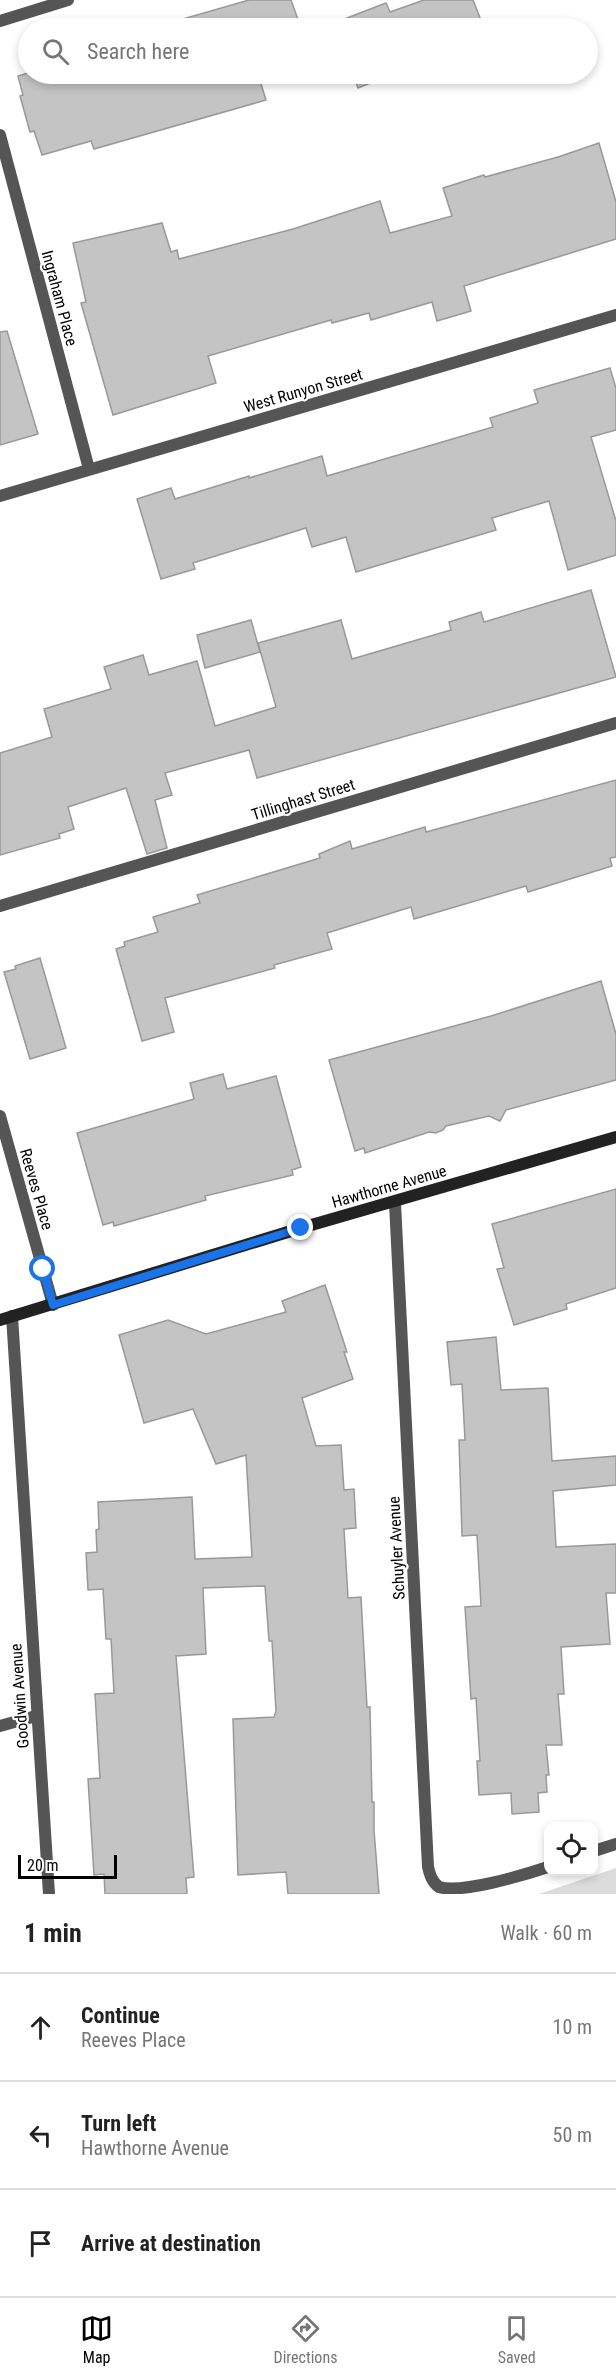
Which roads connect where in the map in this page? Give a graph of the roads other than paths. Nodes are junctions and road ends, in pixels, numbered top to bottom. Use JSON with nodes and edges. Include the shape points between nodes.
{"nodes":[{"id":1,"x":68,"y":0,"type":"edge"},
{"id":2,"x":0,"y":21,"type":"edge"},
{"id":3,"x":0,"y":135,"type":"edge"},
{"id":4,"x":616,"y":315,"type":"edge"},
{"id":5,"x":89,"y":469,"type":"junction"},
{"id":6,"x":0,"y":496,"type":"edge"},
{"id":7,"x":616,"y":723,"type":"edge"},
{"id":8,"x":0,"y":906,"type":"edge"},
{"id":9,"x":0,"y":1116,"type":"edge"},
{"id":10,"x":616,"y":1137,"type":"edge"},
{"id":11,"x":395,"y":1203,"type":"junction"},
{"id":12,"x":53,"y":1305,"type":"junction"},
{"id":13,"x":6,"y":1318,"type":"edge"},
{"id":14,"x":36,"y":1716,"type":"junction"},
{"id":15,"x":0,"y":1726,"type":"edge"},
{"id":16,"x":616,"y":1844,"type":"edge"},
{"id":17,"x":598,"y":1850,"type":"edge"},
{"id":18,"x":544,"y":1868,"type":"edge"},
{"id":19,"x":49,"y":1894,"type":"edge"}],
"edges":[{"from":1,"to":2,"type":"street"},
{"from":3,"to":5,"type":"street","name":"Ingraham Place"},
{"from":4,"to":5,"type":"street","name":"West Runyon Street"},
{"from":5,"to":6,"type":"street","name":"West Runyon Street"},
{"from":7,"to":8,"type":"street","name":"Tillinghast Street"},
{"from":9,"to":12,"type":"street","name":"Reeves Place"},
{"from":10,"to":11,"type":"street","name":"Hawthorne Avenue"},
{"from":11,"to":12,"type":"street","name":"Hawthorne Avenue"},
{"from":11,"to":18,"type":"street","name":"Schuyler Avenue","via":[[428,1867],[432,1880],[441,1888],[460,1892]]},
{"from":12,"to":13,"type":"street","name":"Hawthorne Avenue"},
{"from":13,"to":14,"type":"street","name":"Goodwin Avenue"},
{"from":14,"to":15,"type":"street"},
{"from":14,"to":19,"type":"street","name":"Goodwin Avenue"},
{"from":16,"to":17,"type":"street"}]}
